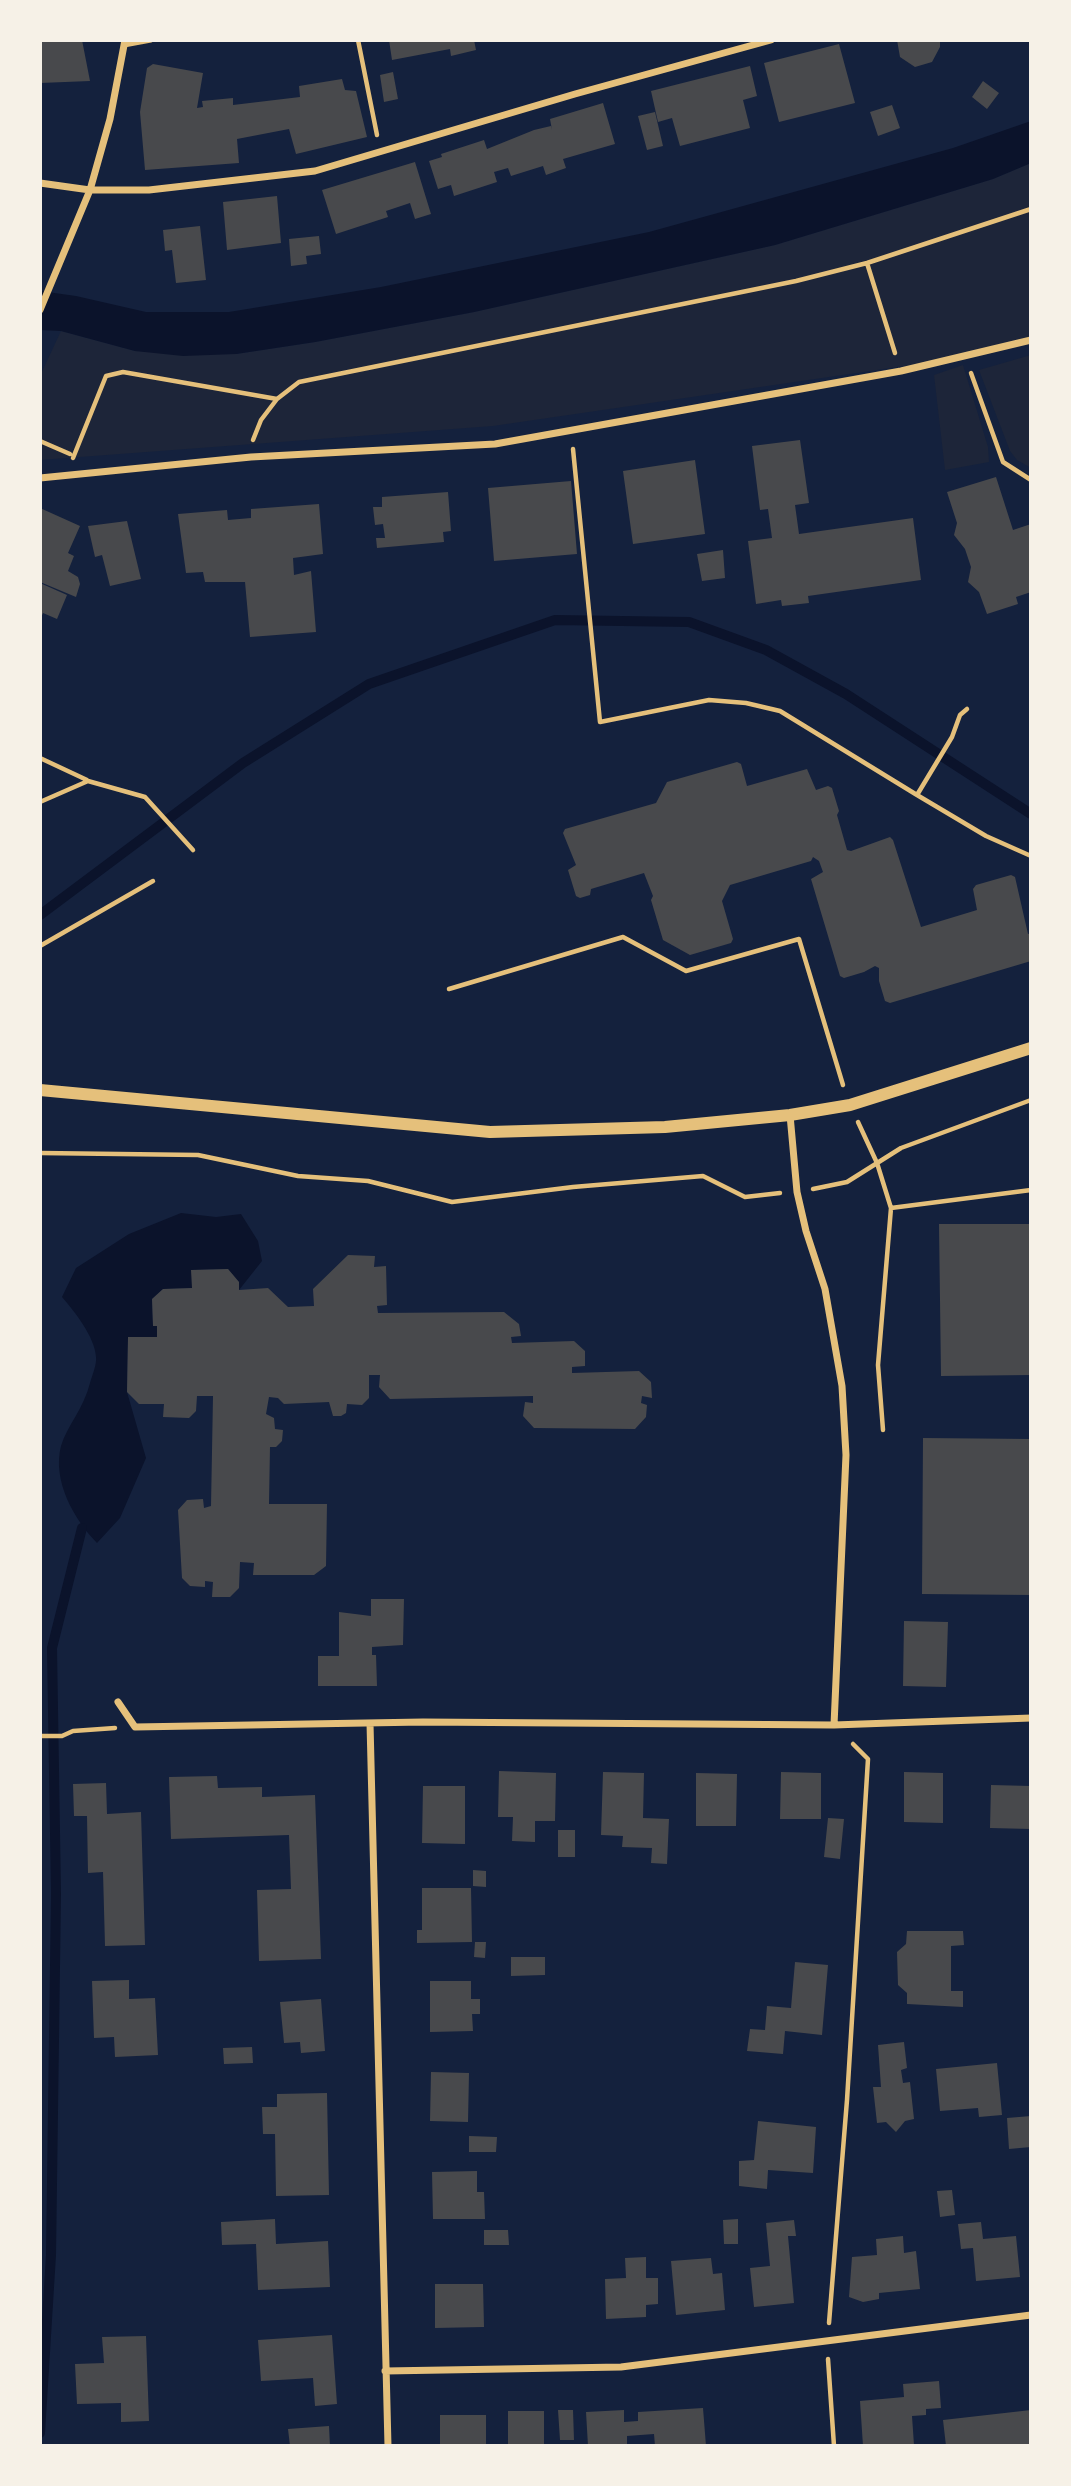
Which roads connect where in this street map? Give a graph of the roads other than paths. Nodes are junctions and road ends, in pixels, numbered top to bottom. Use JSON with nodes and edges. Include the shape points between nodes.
{"nodes":[{"id":1,"x":151,"y":40,"type":"edge"},
{"id":2,"x":771,"y":40,"type":"edge"},
{"id":3,"x":125,"y":43,"type":"edge"},
{"id":4,"x":40,"y":183,"type":"edge"},
{"id":5,"x":90,"y":190,"type":"junction"},
{"id":6,"x":40,"y":310,"type":"edge"},
{"id":7,"x":1031,"y":340,"type":"edge"},
{"id":8,"x":40,"y":478,"type":"edge"},
{"id":9,"x":1031,"y":1048,"type":"edge"},
{"id":10,"x":40,"y":1090,"type":"edge"},
{"id":11,"x":790,"y":1115,"type":"junction"},
{"id":12,"x":118,"y":1702,"type":"dead end"},
{"id":13,"x":1031,"y":1718,"type":"edge"},
{"id":14,"x":370,"y":1723,"type":"junction"},
{"id":15,"x":834,"y":1725,"type":"junction"},
{"id":16,"x":1031,"y":2315,"type":"edge"},
{"id":17,"x":385,"y":2371,"type":"junction"},
{"id":18,"x":388,"y":2446,"type":"edge"}],
"edges":[{"from":1,"to":3,"type":"lane"},
{"from":2,"to":5,"type":"street","via":[[315,171],[149,190]]},
{"from":3,"to":5,"type":"street"},
{"from":4,"to":5,"type":"street"},
{"from":5,"to":6,"type":"street"},
{"from":7,"to":8,"type":"street","via":[[901,371],[495,444],[251,457]]},
{"from":9,"to":11,"type":"street","via":[[850,1105]]},
{"from":10,"to":11,"type":"street","via":[[490,1132],[665,1127]]},
{"from":11,"to":15,"type":"street","via":[[797,1192],[825,1289],[842,1386],[846,1455]]},
{"from":12,"to":14,"type":"street","via":[[135,1727]]},
{"from":13,"to":15,"type":"street"},
{"from":14,"to":15,"type":"street"},
{"from":14,"to":17,"type":"street"},
{"from":16,"to":17,"type":"street","via":[[621,2367]]},
{"from":17,"to":18,"type":"street"}]}
